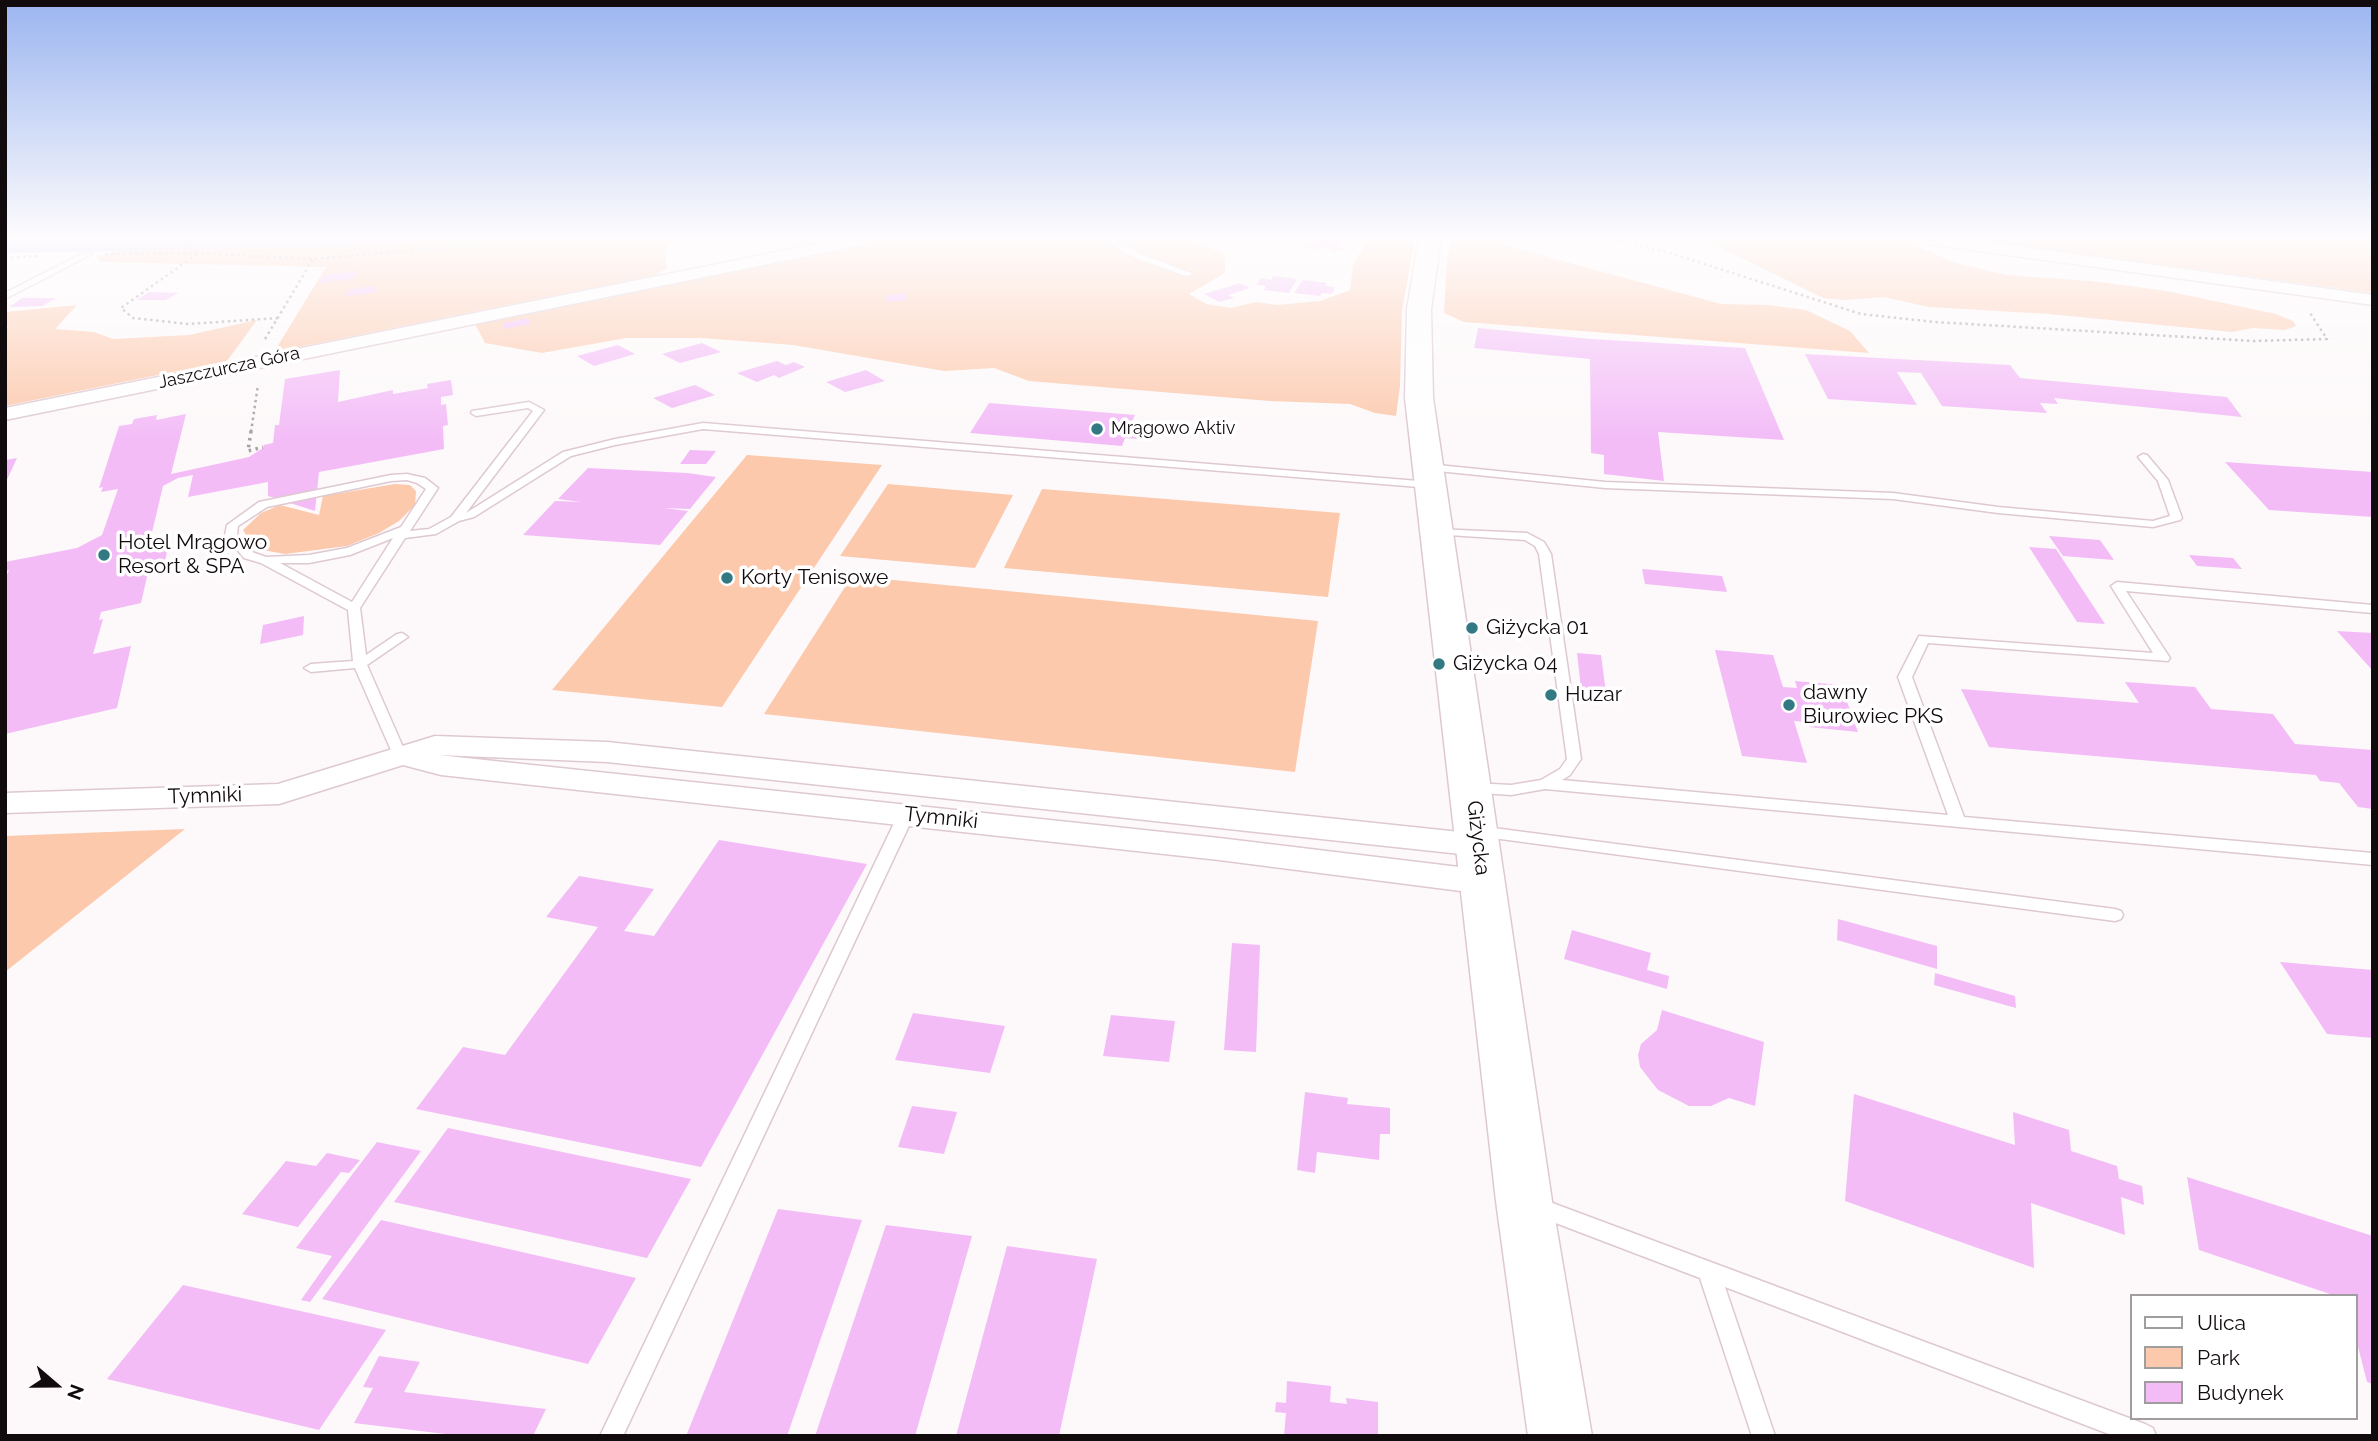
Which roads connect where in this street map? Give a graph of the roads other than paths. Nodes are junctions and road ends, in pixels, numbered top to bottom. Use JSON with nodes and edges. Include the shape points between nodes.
{"nodes":[{"id":1,"x":535,"y":306,"type":"edge"},
{"id":2,"x":1419,"y":306,"type":"edge"},
{"id":3,"x":476,"y":413,"type":"dead end"},
{"id":4,"x":5,"y":414,"type":"edge"},
{"id":5,"x":2143,"y":457,"type":"dead end"},
{"id":6,"x":1430,"y":476,"type":"junction"},
{"id":7,"x":455,"y":519,"type":"junction"},
{"id":8,"x":402,"y":532,"type":"junction"},
{"id":9,"x":1437,"y":532,"type":"junction"},
{"id":10,"x":265,"y":560,"type":"junction"},
{"id":11,"x":354,"y":608,"type":"junction"},
{"id":12,"x":2373,"y":609,"type":"edge"},
{"id":13,"x":402,"y":637,"type":"dead end"},
{"id":14,"x":360,"y":664,"type":"junction"},
{"id":15,"x":311,"y":668,"type":"dead end"},
{"id":16,"x":399,"y":754,"type":"junction"},
{"id":17,"x":1545,"y":784,"type":"junction"},
{"id":18,"x":1471,"y":788,"type":"junction"},
{"id":19,"x":5,"y":803,"type":"edge"},
{"id":20,"x":906,"y":815,"type":"junction"},
{"id":21,"x":1958,"y":821,"type":"junction"},
{"id":22,"x":1480,"y":853,"type":"junction"},
{"id":23,"x":2373,"y":859,"type":"edge"},
{"id":24,"x":2115,"y":915,"type":"dead end"},
{"id":25,"x":1524,"y":1201,"type":"junction"},
{"id":26,"x":1709,"y":1272,"type":"junction"},
{"id":27,"x":611,"y":1436,"type":"edge"},
{"id":28,"x":1560,"y":1436,"type":"edge"},
{"id":29,"x":1765,"y":1436,"type":"edge"},
{"id":30,"x":2145,"y":1436,"type":"edge"}],
"edges":[{"from":1,"to":4,"type":"street","name":"Jaszczurcza Góra"},
{"from":2,"to":6,"type":"street","name":"Giżycka","via":[[1419,398]]},
{"from":3,"to":7,"type":"lane","via":[[529,405],[540,410]]},
{"from":5,"to":6,"type":"lane","via":[[2163,480],[2176,518],[2153,524],[1893,496]]},
{"from":6,"to":7,"type":"lane","via":[[702,426],[566,454],[470,516]]},
{"from":6,"to":9,"type":"street","name":"Giżycka"},
{"from":7,"to":8,"type":"lane","via":[[432,531]]},
{"from":8,"to":10,"type":"lane","via":[[350,551],[309,559]]},
{"from":8,"to":10,"type":"lane","via":[[432,488],[421,480],[391,478],[263,504],[233,525],[231,535],[248,555]]},
{"from":8,"to":11,"type":"lane"},
{"from":9,"to":17,"type":"lane","via":[[1527,537],[1545,554],[1574,759],[1566,772]]},
{"from":9,"to":18,"type":"street","name":"Giżycka"},
{"from":10,"to":11,"type":"lane"},
{"from":11,"to":14,"type":"lane"},
{"from":12,"to":21,"type":"lane","via":[[2117,586],[2162,658],[1924,639],[1905,677]]},
{"from":13,"to":14,"type":"lane"},
{"from":14,"to":15,"type":"lane"},
{"from":14,"to":16,"type":"lane"},
{"from":16,"to":19,"type":"street","name":"Tymniki","via":[[279,794]]},
{"from":16,"to":20,"type":"street","name":"Tymniki","via":[[441,765]]},
{"from":16,"to":22,"type":"street","name":"Tymniki","via":[[435,745],[607,752]]},
{"from":17,"to":18,"type":"lane","via":[[1511,790]]},
{"from":17,"to":21,"type":"lane"},
{"from":18,"to":22,"type":"street","name":"Giżycka"},
{"from":20,"to":22,"type":"street","name":"Tymniki"},
{"from":20,"to":27,"type":"lane"},
{"from":21,"to":23,"type":"lane"},
{"from":22,"to":24,"type":"lane"},
{"from":22,"to":25,"type":"street","name":"Giżycka"},
{"from":25,"to":26,"type":"lane"},
{"from":25,"to":28,"type":"street","name":"Giżycka"},
{"from":26,"to":29,"type":"lane"},
{"from":26,"to":30,"type":"lane"}]}
